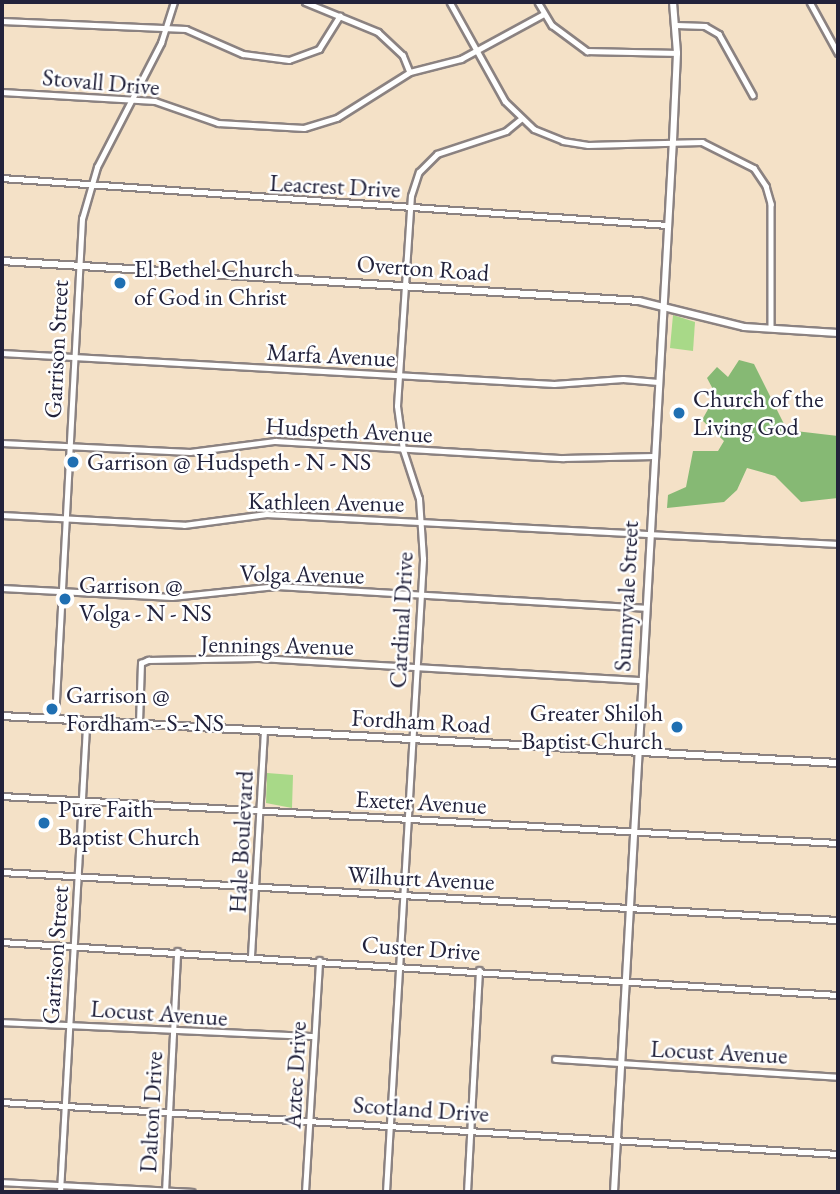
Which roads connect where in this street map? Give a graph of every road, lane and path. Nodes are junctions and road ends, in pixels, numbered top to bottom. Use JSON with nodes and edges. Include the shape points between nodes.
{"nodes":[{"id":1,"x":174,"y":2,"type":"edge"},
{"id":2,"x":305,"y":2,"type":"edge"},
{"id":3,"x":450,"y":2,"type":"edge"},
{"id":4,"x":538,"y":2,"type":"edge"},
{"id":5,"x":673,"y":2,"type":"edge"},
{"id":6,"x":810,"y":2,"type":"edge"},
{"id":7,"x":544,"y":14,"type":"junction"},
{"id":8,"x":340,"y":16,"type":"junction"},
{"id":9,"x":2,"y":21,"type":"edge"},
{"id":10,"x":676,"y":25,"type":"junction"},
{"id":11,"x":167,"y":27,"type":"junction"},
{"id":12,"x":476,"y":51,"type":"junction"},
{"id":13,"x":677,"y":53,"type":"junction"},
{"id":14,"x":838,"y":53,"type":"edge"},
{"id":15,"x":410,"y":72,"type":"junction"},
{"id":16,"x":2,"y":92,"type":"edge"},
{"id":17,"x":753,"y":95,"type":"dead end"},
{"id":18,"x":132,"y":99,"type":"junction"},
{"id":19,"x":521,"y":119,"type":"junction"},
{"id":20,"x":673,"y":141,"type":"junction"},
{"id":21,"x":2,"y":178,"type":"edge"},
{"id":22,"x":92,"y":182,"type":"junction"},
{"id":23,"x":410,"y":208,"type":"junction"},
{"id":24,"x":667,"y":225,"type":"junction"},
{"id":25,"x":2,"y":261,"type":"edge"},
{"id":26,"x":78,"y":265,"type":"junction"},
{"id":27,"x":405,"y":286,"type":"junction"},
{"id":28,"x":664,"y":305,"type":"junction"},
{"id":29,"x":771,"y":329,"type":"junction"},
{"id":30,"x":838,"y":333,"type":"edge"},
{"id":31,"x":2,"y":353,"type":"edge"},
{"id":32,"x":73,"y":357,"type":"junction"},
{"id":33,"x":399,"y":376,"type":"junction"},
{"id":34,"x":659,"y":382,"type":"junction"},
{"id":35,"x":2,"y":443,"type":"edge"},
{"id":36,"x":68,"y":446,"type":"junction"},
{"id":37,"x":403,"y":450,"type":"junction"},
{"id":38,"x":654,"y":456,"type":"junction"},
{"id":39,"x":2,"y":515,"type":"edge"},
{"id":40,"x":65,"y":519,"type":"junction"},
{"id":41,"x":422,"y":522,"type":"junction"},
{"id":42,"x":649,"y":533,"type":"junction"},
{"id":43,"x":838,"y":544,"type":"edge"},
{"id":44,"x":2,"y":587,"type":"edge"},
{"id":45,"x":61,"y":591,"type":"junction"},
{"id":46,"x":421,"y":595,"type":"junction"},
{"id":47,"x":644,"y":608,"type":"junction"},
{"id":48,"x":417,"y":667,"type":"junction"},
{"id":49,"x":640,"y":680,"type":"junction"},
{"id":50,"x":2,"y":716,"type":"edge"},
{"id":51,"x":55,"y":719,"type":"junction"},
{"id":52,"x":86,"y":720,"type":"junction"},
{"id":53,"x":139,"y":723,"type":"junction"},
{"id":54,"x":264,"y":731,"type":"junction"},
{"id":55,"x":412,"y":739,"type":"junction"},
{"id":56,"x":637,"y":753,"type":"junction"},
{"id":57,"x":838,"y":763,"type":"edge"},
{"id":58,"x":2,"y":796,"type":"edge"},
{"id":59,"x":82,"y":801,"type":"junction"},
{"id":60,"x":260,"y":810,"type":"junction"},
{"id":61,"x":408,"y":819,"type":"junction"},
{"id":62,"x":634,"y":831,"type":"junction"},
{"id":63,"x":838,"y":843,"type":"edge"},
{"id":64,"x":2,"y":872,"type":"edge"},
{"id":65,"x":78,"y":877,"type":"junction"},
{"id":66,"x":256,"y":886,"type":"junction"},
{"id":67,"x":403,"y":895,"type":"junction"},
{"id":68,"x":630,"y":907,"type":"junction"},
{"id":69,"x":838,"y":920,"type":"edge"},
{"id":70,"x":2,"y":942,"type":"edge"},
{"id":71,"x":74,"y":946,"type":"junction"},
{"id":72,"x":177,"y":951,"type":"junction"},
{"id":73,"x":251,"y":956,"type":"junction"},
{"id":74,"x":319,"y":960,"type":"junction"},
{"id":75,"x":399,"y":964,"type":"junction"},
{"id":76,"x":479,"y":970,"type":"junction"},
{"id":77,"x":626,"y":981,"type":"junction"},
{"id":78,"x":838,"y":995,"type":"edge"},
{"id":79,"x":2,"y":1022,"type":"edge"},
{"id":80,"x":67,"y":1025,"type":"junction"},
{"id":81,"x":173,"y":1032,"type":"junction"},
{"id":82,"x":314,"y":1036,"type":"junction"},
{"id":83,"x":555,"y":1059,"type":"dead end"},
{"id":84,"x":622,"y":1064,"type":"junction"},
{"id":85,"x":838,"y":1076,"type":"edge"},
{"id":86,"x":2,"y":1102,"type":"edge"},
{"id":87,"x":64,"y":1106,"type":"junction"},
{"id":88,"x":169,"y":1111,"type":"junction"},
{"id":89,"x":310,"y":1119,"type":"junction"},
{"id":90,"x":390,"y":1124,"type":"junction"},
{"id":91,"x":470,"y":1129,"type":"junction"},
{"id":92,"x":618,"y":1139,"type":"junction"},
{"id":93,"x":838,"y":1154,"type":"edge"},
{"id":94,"x":2,"y":1182,"type":"edge"},
{"id":95,"x":60,"y":1185,"type":"junction"},
{"id":96,"x":165,"y":1191,"type":"edge"},
{"id":97,"x":60,"y":1192,"type":"edge"},
{"id":98,"x":192,"y":1192,"type":"edge"},
{"id":99,"x":305,"y":1192,"type":"edge"},
{"id":100,"x":386,"y":1192,"type":"edge"},
{"id":101,"x":467,"y":1192,"type":"edge"},
{"id":102,"x":614,"y":1192,"type":"edge"}],
"edges":[{"from":1,"to":11,"type":"street","name":"Garrison Street"},
{"from":2,"to":8,"type":"street"},
{"from":3,"to":12,"type":"street"},
{"from":4,"to":7,"type":"street"},
{"from":5,"to":10,"type":"street","name":"Sunnyvale Street"},
{"from":6,"to":14,"type":"street"},
{"from":7,"to":12,"type":"street","name":"Stovall Drive"},
{"from":7,"to":13,"type":"street","via":[[587,51]]},
{"from":8,"to":11,"type":"street","via":[[319,49],[289,60],[243,54],[199,33]]},
{"from":8,"to":15,"type":"street","via":[[390,40]]},
{"from":9,"to":11,"type":"street"},
{"from":10,"to":13,"type":"street","name":"Sunnyvale Street"},
{"from":10,"to":17,"type":"street","via":[[705,26],[719,34]]},
{"from":11,"to":18,"type":"street","name":"Garrison Street"},
{"from":12,"to":15,"type":"street","name":"Stovall Drive","via":[[453,62]]},
{"from":12,"to":19,"type":"street"},
{"from":13,"to":20,"type":"street","name":"Sunnyvale Street"},
{"from":15,"to":18,"type":"street","name":"Stovall Drive","via":[[337,118],[304,128],[218,124],[155,101]]},
{"from":16,"to":18,"type":"street","name":"Stovall Drive"},
{"from":18,"to":22,"type":"street","name":"Garrison Street"},
{"from":19,"to":20,"type":"street","via":[[550,137],[573,144]]},
{"from":19,"to":23,"type":"street","name":"Cardinal Drive","via":[[506,131],[437,153],[414,182]]},
{"from":20,"to":24,"type":"street","name":"Sunnyvale Street"},
{"from":20,"to":29,"type":"street","via":[[724,149],[754,167],[766,186],[771,204]]},
{"from":21,"to":22,"type":"street","name":"Leacrest Drive"},
{"from":22,"to":23,"type":"street","name":"Leacrest Drive","via":[[175,194]]},
{"from":22,"to":26,"type":"street","name":"Garrison Street","via":[[82,219]]},
{"from":23,"to":24,"type":"street","name":"Leacrest Drive"},
{"from":23,"to":27,"type":"street","name":"Cardinal Drive"},
{"from":24,"to":28,"type":"street","name":"Sunnyvale Street"},
{"from":25,"to":26,"type":"street","name":"Overton Road"},
{"from":26,"to":27,"type":"street","name":"Overton Road"},
{"from":26,"to":32,"type":"street","name":"Garrison Street"},
{"from":27,"to":28,"type":"street","name":"Overton Road"},
{"from":27,"to":33,"type":"street","name":"Cardinal Drive"},
{"from":28,"to":29,"type":"street","name":"Overton Road","via":[[730,324]]},
{"from":28,"to":34,"type":"street","name":"Sunnyvale Street"},
{"from":29,"to":30,"type":"street","name":"Overton Road"},
{"from":31,"to":32,"type":"street","name":"Marfa Avenue"},
{"from":32,"to":33,"type":"street","name":"Marfa Avenue"},
{"from":32,"to":36,"type":"street","name":"Garrison Street"},
{"from":33,"to":34,"type":"street","name":"Marfa Avenue","via":[[554,384]]},
{"from":33,"to":37,"type":"street","name":"Cardinal Drive"},
{"from":34,"to":38,"type":"street","name":"Sunnyvale Street"},
{"from":35,"to":36,"type":"street","name":"Hudspeth Avenue"},
{"from":36,"to":37,"type":"street","name":"Hudspeth Avenue","via":[[190,452],[275,441]]},
{"from":36,"to":40,"type":"street","name":"Garrison Street"},
{"from":37,"to":38,"type":"street","name":"Hudspeth Avenue","via":[[563,458]]},
{"from":37,"to":41,"type":"street","name":"Cardinal Drive"},
{"from":38,"to":42,"type":"street","name":"Sunnyvale Street"},
{"from":39,"to":40,"type":"street","name":"Kathleen Avenue"},
{"from":40,"to":41,"type":"street","name":"Kathleen Avenue","via":[[184,526],[266,514]]},
{"from":40,"to":45,"type":"street","name":"Garrison Street"},
{"from":41,"to":42,"type":"street","name":"Kathleen Avenue"},
{"from":41,"to":46,"type":"street","name":"Cardinal Drive"},
{"from":42,"to":43,"type":"street","name":"Kathleen Avenue"},
{"from":42,"to":47,"type":"street","name":"Sunnyvale Street"},
{"from":44,"to":45,"type":"street","name":"Volga Avenue"},
{"from":45,"to":46,"type":"street","name":"Volga Avenue","via":[[172,597],[264,586]]},
{"from":45,"to":51,"type":"street","name":"Garrison Street"},
{"from":46,"to":47,"type":"street","name":"Volga Avenue"},
{"from":46,"to":48,"type":"street","name":"Cardinal Drive"},
{"from":47,"to":49,"type":"street","name":"Sunnyvale Street"},
{"from":48,"to":49,"type":"street","name":"Jennings Avenue"},
{"from":48,"to":53,"type":"street","name":"Jennings Avenue","via":[[257,658],[148,660],[141,663]]},
{"from":48,"to":55,"type":"street","name":"Cardinal Drive"},
{"from":49,"to":56,"type":"street","name":"Sunnyvale Street"},
{"from":50,"to":51,"type":"street","name":"Fordham Road"},
{"from":51,"to":52,"type":"street","name":"Fordham Road"},
{"from":52,"to":53,"type":"street","name":"Fordham Road"},
{"from":52,"to":59,"type":"street","name":"Garrison Street"},
{"from":53,"to":54,"type":"street","name":"Fordham Road"},
{"from":54,"to":55,"type":"street","name":"Fordham Road"},
{"from":54,"to":60,"type":"street","name":"Hale Boulevard"},
{"from":55,"to":56,"type":"street","name":"Fordham Road"},
{"from":55,"to":61,"type":"street","name":"Cardinal Drive"},
{"from":56,"to":57,"type":"street","name":"Fordham Road"},
{"from":56,"to":62,"type":"street","name":"Sunnyvale Street"},
{"from":58,"to":59,"type":"street","name":"Exeter Avenue"},
{"from":59,"to":60,"type":"street","name":"Exeter Avenue"},
{"from":59,"to":65,"type":"street","name":"Garrison Street"},
{"from":60,"to":61,"type":"street","name":"Exeter Avenue"},
{"from":60,"to":66,"type":"street","name":"Hale Boulevard"},
{"from":61,"to":62,"type":"street","name":"Exeter Avenue"},
{"from":61,"to":67,"type":"street","name":"Cardinal Drive"},
{"from":62,"to":63,"type":"street","name":"Exeter Avenue"},
{"from":62,"to":68,"type":"street","name":"Sunnyvale Street"},
{"from":64,"to":65,"type":"street","name":"Wilhurt Avenue"},
{"from":65,"to":66,"type":"street","name":"Wilhurt Avenue"},
{"from":65,"to":71,"type":"street","name":"Garrison Street"},
{"from":66,"to":67,"type":"street","name":"Wilhurt Avenue"},
{"from":66,"to":73,"type":"street","name":"Hale Boulevard"},
{"from":67,"to":68,"type":"street","name":"Wilhurt Avenue"},
{"from":67,"to":75,"type":"street","name":"Cardinal Drive"},
{"from":68,"to":69,"type":"street","name":"Wilhurt Avenue"},
{"from":68,"to":77,"type":"street","name":"Sunnyvale Street"},
{"from":70,"to":71,"type":"street","name":"Custer Drive"},
{"from":71,"to":72,"type":"street","name":"Custer Drive"},
{"from":71,"to":80,"type":"street","name":"Garrison Street"},
{"from":72,"to":73,"type":"street","name":"Custer Drive"},
{"from":72,"to":81,"type":"street","name":"Dalton Drive"},
{"from":73,"to":74,"type":"street","name":"Custer Drive"},
{"from":74,"to":75,"type":"street","name":"Custer Drive"},
{"from":74,"to":82,"type":"street","name":"Aztec Drive"},
{"from":75,"to":76,"type":"street","name":"Custer Drive"},
{"from":75,"to":90,"type":"street","name":"Cardinal Drive"},
{"from":76,"to":77,"type":"street","name":"Custer Drive"},
{"from":76,"to":91,"type":"street"},
{"from":77,"to":78,"type":"street","name":"Custer Drive"},
{"from":77,"to":84,"type":"street","name":"Sunnyvale Street"},
{"from":79,"to":80,"type":"street","name":"Locust Avenue"},
{"from":80,"to":81,"type":"street","name":"Locust Avenue"},
{"from":80,"to":87,"type":"street","name":"Garrison Street"},
{"from":81,"to":82,"type":"street","name":"Locust Avenue"},
{"from":81,"to":88,"type":"street","name":"Dalton Drive"},
{"from":82,"to":89,"type":"street","name":"Aztec Drive"},
{"from":83,"to":84,"type":"street","name":"Locust Avenue"},
{"from":84,"to":85,"type":"street","name":"Locust Avenue"},
{"from":84,"to":92,"type":"street","name":"Sunnyvale Street"},
{"from":86,"to":87,"type":"street","name":"Scotland Drive"},
{"from":87,"to":88,"type":"street","name":"Scotland Drive"},
{"from":87,"to":95,"type":"street","name":"Garrison Street"},
{"from":88,"to":89,"type":"street","name":"Scotland Drive"},
{"from":88,"to":96,"type":"street","name":"Dalton Drive"},
{"from":89,"to":90,"type":"street","name":"Scotland Drive"},
{"from":89,"to":99,"type":"street","name":"Aztec Drive"},
{"from":90,"to":91,"type":"street","name":"Scotland Drive"},
{"from":90,"to":100,"type":"street","name":"Cardinal Drive"},
{"from":91,"to":92,"type":"street","name":"Scotland Drive"},
{"from":91,"to":101,"type":"street"},
{"from":92,"to":93,"type":"street","name":"Scotland Drive"},
{"from":92,"to":102,"type":"street","name":"Sunnyvale Street"},
{"from":94,"to":95,"type":"street"},
{"from":95,"to":96,"type":"street"},
{"from":95,"to":97,"type":"street","name":"Garrison Street"},
{"from":96,"to":98,"type":"street"}]}
